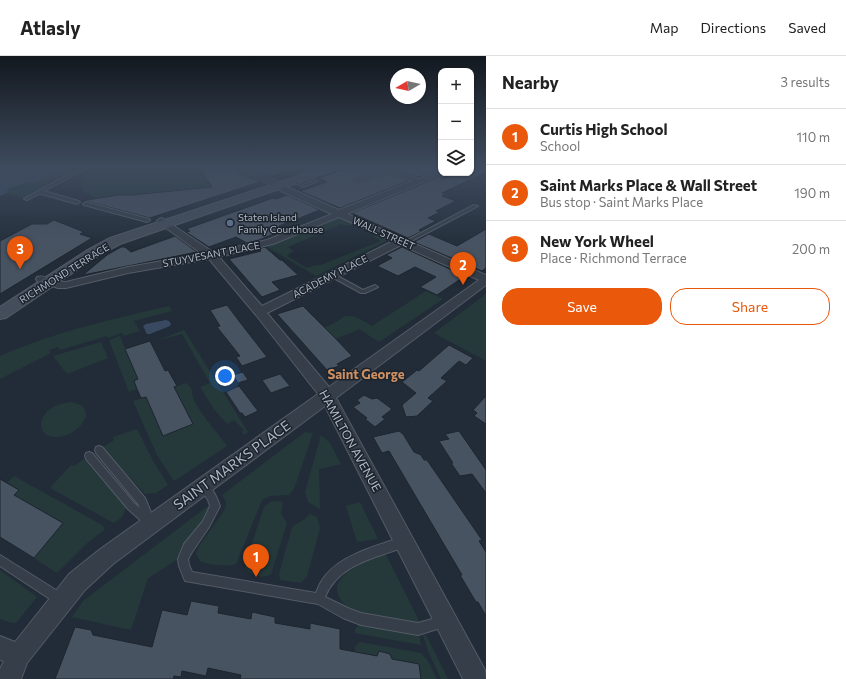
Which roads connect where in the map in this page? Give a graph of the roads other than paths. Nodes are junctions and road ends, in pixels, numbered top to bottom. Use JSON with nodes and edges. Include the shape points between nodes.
{"nodes":[{"id":1,"x":32,"y":196,"type":"edge"},
{"id":2,"x":55,"y":196,"type":"edge"},
{"id":3,"x":240,"y":196,"type":"edge"},
{"id":4,"x":302,"y":196,"type":"edge"},
{"id":5,"x":382,"y":196,"type":"edge"},
{"id":6,"x":26,"y":199,"type":"dead end"},
{"id":7,"x":77,"y":202,"type":"dead end"},
{"id":8,"x":86,"y":204,"type":"dead end"},
{"id":9,"x":476,"y":206,"type":"dead end"},
{"id":10,"x":340,"y":214,"type":"junction"},
{"id":11,"x":147,"y":220,"type":"dead end"},
{"id":12,"x":164,"y":222,"type":"junction"},
{"id":13,"x":402,"y":242,"type":"junction"},
{"id":14,"x":211,"y":255,"type":"junction"},
{"id":15,"x":332,"y":275,"type":"junction"},
{"id":16,"x":45,"y":280,"type":"junction"},
{"id":17,"x":486,"y":280,"type":"edge"},
{"id":18,"x":375,"y":286,"type":"dead end"},
{"id":19,"x":0,"y":305,"type":"edge"},
{"id":20,"x":260,"y":312,"type":"junction"},
{"id":21,"x":0,"y":314,"type":"edge"},
{"id":22,"x":327,"y":395,"type":"junction"},
{"id":23,"x":98,"y":450,"type":"dead end"},
{"id":24,"x":89,"y":456,"type":"dead end"},
{"id":25,"x":204,"y":486,"type":"junction"},
{"id":26,"x":151,"y":524,"type":"junction"},
{"id":27,"x":404,"y":542,"type":"junction"},
{"id":28,"x":0,"y":560,"type":"edge"},
{"id":29,"x":319,"y":599,"type":"junction"},
{"id":30,"x":62,"y":600,"type":"junction"},
{"id":31,"x":445,"y":622,"type":"junction"},
{"id":32,"x":9,"y":652,"type":"edge"},
{"id":33,"x":8,"y":679,"type":"edge"},
{"id":34,"x":476,"y":679,"type":"edge"}],
"edges":[{"from":1,"to":6,"type":"lane"},
{"from":2,"to":7,"type":"street"},
{"from":3,"to":12,"type":"main road","name":"RICHMOND TERRACE"},
{"from":4,"to":10,"type":"street","name":"WALL STREET"},
{"from":5,"to":10,"type":"street","name":"STUYVESANT PLACE"},
{"from":8,"to":11,"type":"street"},
{"from":9,"to":13,"type":"lane"},
{"from":10,"to":13,"type":"street","name":"WALL STREET"},
{"from":10,"to":14,"type":"street","name":"STUYVESANT PLACE","via":[[270,242]]},
{"from":12,"to":14,"type":"street","name":"HAMILTON AVENUE"},
{"from":12,"to":16,"type":"main road","name":"RICHMOND TERRACE","via":[[109,244]]},
{"from":13,"to":15,"type":"street","name":"ACADEMY PLACE"},
{"from":13,"to":17,"type":"street","name":"WALL STREET"},
{"from":14,"to":16,"type":"street","name":"STUYVESANT PLACE","via":[[128,270],[66,285]]},
{"from":14,"to":20,"type":"street","name":"HAMILTON AVENUE"},
{"from":15,"to":18,"type":"lane","via":[[363,292]]},
{"from":15,"to":20,"type":"street","name":"ACADEMY PLACE"},
{"from":16,"to":19,"type":"main road","name":"RICHMOND TERRACE"},
{"from":16,"to":21,"type":"main road","name":"RICHMOND TERRACE"},
{"from":17,"to":22,"type":"street","name":"SAINT MARKS PLACE"},
{"from":20,"to":22,"type":"street","name":"HAMILTON AVENUE"},
{"from":22,"to":25,"type":"street","name":"SAINT MARKS PLACE"},
{"from":22,"to":27,"type":"street","name":"HAMILTON AVENUE"},
{"from":23,"to":26,"type":"lane","via":[[142,501]]},
{"from":24,"to":26,"type":"lane","via":[[131,506]]},
{"from":25,"to":26,"type":"street","name":"SAINT MARKS PLACE"},
{"from":25,"to":29,"type":"lane","via":[[215,506],[206,524],[188,548],[184,566],[189,577]]},
{"from":26,"to":30,"type":"street","name":"SAINT MARKS PLACE","via":[[82,577]]},
{"from":27,"to":29,"type":"lane","via":[[354,560],[331,577]]},
{"from":27,"to":31,"type":"street","name":"HAMILTON AVENUE"},
{"from":28,"to":30,"type":"lane"},
{"from":29,"to":31,"type":"lane","via":[[347,614],[368,620],[418,629]]},
{"from":30,"to":32,"type":"street","name":"SAINT MARKS PLACE"},
{"from":31,"to":34,"type":"street","name":"HAMILTON AVENUE"},
{"from":32,"to":33,"type":"street","name":"SAINT MARKS PLACE"}]}
